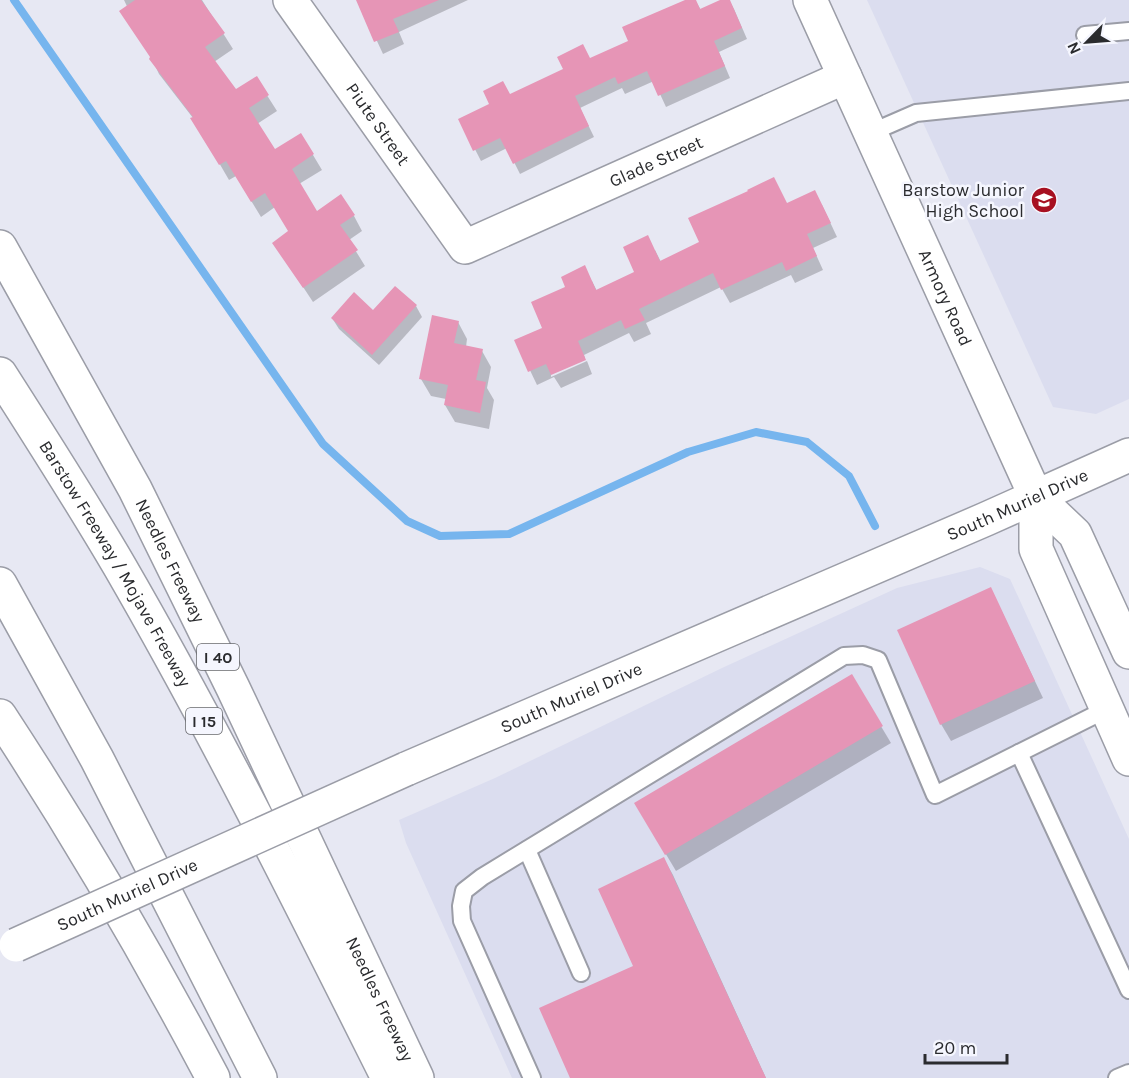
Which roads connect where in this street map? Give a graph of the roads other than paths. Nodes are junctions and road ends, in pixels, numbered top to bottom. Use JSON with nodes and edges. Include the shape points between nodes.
{"nodes":[{"id":1,"x":290,"y":0,"type":"edge"},
{"id":2,"x":810,"y":0,"type":"edge"},
{"id":3,"x":1129,"y":31,"type":"edge"},
{"id":4,"x":1085,"y":34,"type":"dead end"},
{"id":5,"x":845,"y":76,"type":"junction"},
{"id":6,"x":1129,"y":91,"type":"edge"},
{"id":7,"x":870,"y":133,"type":"junction"},
{"id":8,"x":0,"y":247,"type":"edge"},
{"id":9,"x":465,"y":247,"type":"joint"},
{"id":10,"x":0,"y":374,"type":"edge"},
{"id":11,"x":1129,"y":455,"type":"edge"},
{"id":12,"x":1036,"y":497,"type":"junction"},
{"id":13,"x":0,"y":584,"type":"edge"},
{"id":14,"x":1129,"y":652,"type":"edge"},
{"id":15,"x":1107,"y":709,"type":"junction"},
{"id":16,"x":0,"y":716,"type":"edge"},
{"id":17,"x":1019,"y":753,"type":"junction"},
{"id":18,"x":1129,"y":759,"type":"edge"},
{"id":19,"x":527,"y":850,"type":"junction"},
{"id":20,"x":8,"y":949,"type":"edge"},
{"id":21,"x":581,"y":974,"type":"dead end"},
{"id":22,"x":1129,"y":990,"type":"edge"},
{"id":23,"x":1129,"y":1073,"type":"edge"},
{"id":24,"x":213,"y":1078,"type":"edge"},
{"id":25,"x":261,"y":1078,"type":"edge"},
{"id":26,"x":388,"y":1078,"type":"edge"},
{"id":27,"x":417,"y":1078,"type":"edge"},
{"id":28,"x":532,"y":1078,"type":"edge"},
{"id":29,"x":1117,"y":1078,"type":"edge"}],
"edges":[{"from":1,"to":9,"type":"main road","name":"Piute Street"},
{"from":2,"to":5,"type":"main road","name":"Armory Road"},
{"from":3,"to":4,"type":"lane"},
{"from":5,"to":7,"type":"main road","name":"Armory Road"},
{"from":5,"to":9,"type":"main road","name":"Glade Street"},
{"from":6,"to":7,"type":"lane","via":[[916,113]]},
{"from":7,"to":12,"type":"main road","name":"Armory Road"},
{"from":8,"to":27,"type":"main road","name":"Needles Freeway","number":"I 40","via":[[135,489]]},
{"from":10,"to":26,"type":"main road","name":"Barstow Freeway / Mojave Freeway","number":"I 15","via":[[120,567],[175,666]]},
{"from":11,"to":12,"type":"main road","name":"South Muriel Drive"},
{"from":12,"to":14,"type":"main road","name":"Armory Road","via":[[1075,534]]},
{"from":12,"to":15,"type":"main road","name":"Armory Road","via":[[1036,549]]},
{"from":12,"to":20,"type":"main road","name":"South Muriel Drive","bridge":true,"via":[[406,769]]},
{"from":13,"to":25,"type":"main road","via":[[97,759]]},
{"from":15,"to":17,"type":"lane"},
{"from":15,"to":18,"type":"main road","name":"Armory Road"},
{"from":16,"to":24,"type":"main road","via":[[87,851]]},
{"from":17,"to":19,"type":"lane","via":[[935,795],[878,660],[862,655],[844,656]]},
{"from":17,"to":22,"type":"lane"},
{"from":19,"to":21,"type":"lane"},
{"from":19,"to":28,"type":"lane","via":[[464,891],[461,906],[462,921]]},
{"from":23,"to":29,"type":"lane"}]}
